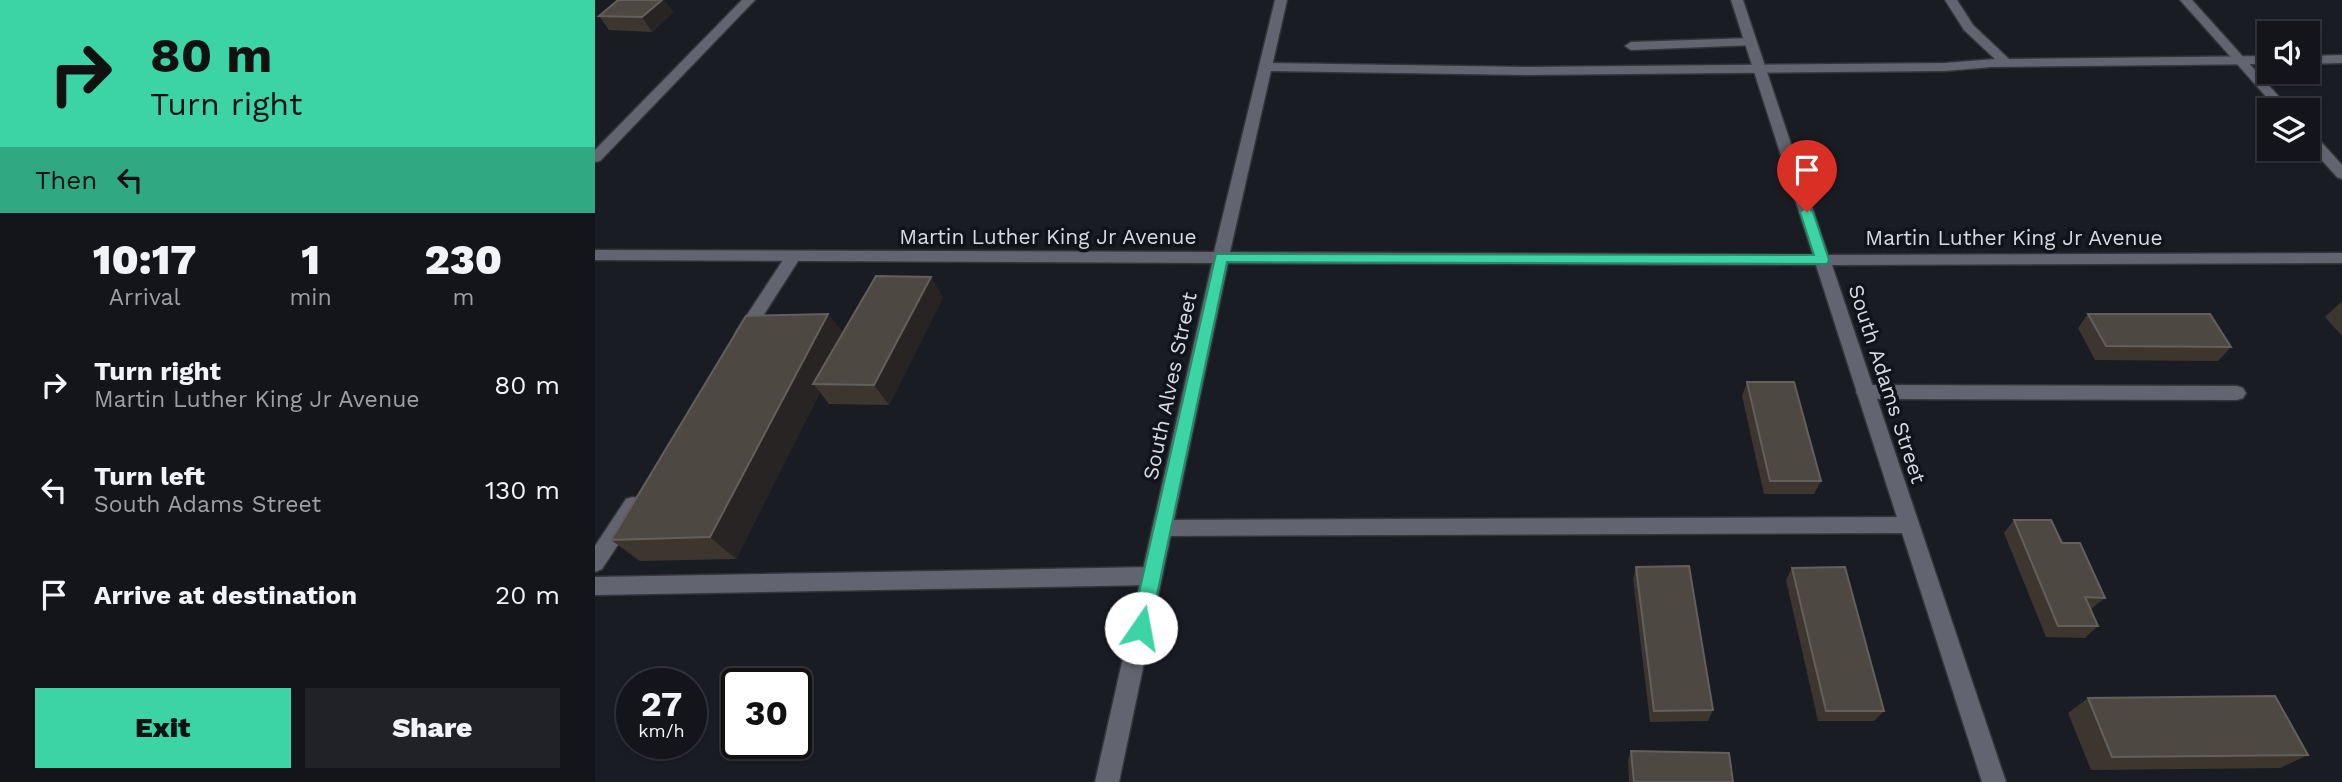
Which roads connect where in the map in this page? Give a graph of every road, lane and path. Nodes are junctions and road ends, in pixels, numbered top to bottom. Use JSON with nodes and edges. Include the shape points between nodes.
{"nodes":[{"id":1,"x":749,"y":0,"type":"edge"},
{"id":2,"x":1281,"y":0,"type":"edge"},
{"id":3,"x":1737,"y":0,"type":"edge"},
{"id":4,"x":1951,"y":0,"type":"edge"},
{"id":5,"x":2186,"y":0,"type":"edge"},
{"id":6,"x":1751,"y":42,"type":"junction"},
{"id":7,"x":1631,"y":46,"type":"dead end"},
{"id":8,"x":2342,"y":59,"type":"edge"},
{"id":9,"x":2257,"y":60,"type":"edge"},
{"id":10,"x":2320,"y":60,"type":"edge"},
{"id":11,"x":2241,"y":61,"type":"junction"},
{"id":12,"x":2006,"y":63,"type":"junction"},
{"id":13,"x":1265,"y":67,"type":"junction"},
{"id":14,"x":1759,"y":68,"type":"junction"},
{"id":15,"x":2274,"y":98,"type":"edge"},
{"id":16,"x":2320,"y":149,"type":"edge"},
{"id":17,"x":595,"y":158,"type":"edge"},
{"id":18,"x":2342,"y":174,"type":"edge"},
{"id":19,"x":595,"y":255,"type":"edge"},
{"id":20,"x":1221,"y":257,"type":"junction"},
{"id":21,"x":792,"y":258,"type":"junction"},
{"id":22,"x":2342,"y":258,"type":"edge"},
{"id":23,"x":1822,"y":260,"type":"junction"},
{"id":24,"x":732,"y":352,"type":"edge"},
{"id":25,"x":1865,"y":391,"type":"junction"},
{"id":26,"x":2237,"y":393,"type":"dead end"},
{"id":27,"x":641,"y":492,"type":"edge"},
{"id":28,"x":1909,"y":524,"type":"junction"},
{"id":29,"x":1162,"y":528,"type":"junction"},
{"id":30,"x":595,"y":563,"type":"edge"},
{"id":31,"x":1152,"y":576,"type":"junction"},
{"id":32,"x":595,"y":586,"type":"edge"},
{"id":33,"x":1107,"y":782,"type":"edge"},
{"id":34,"x":1994,"y":782,"type":"edge"}],
"edges":[{"from":1,"to":17,"type":"street"},
{"from":2,"to":13,"type":"street","name":"South Alves Street"},
{"from":3,"to":6,"type":"street","name":"South Adams Street"},
{"from":4,"to":12,"type":"street","via":[[1968,27]]},
{"from":5,"to":11,"type":"street"},
{"from":6,"to":7,"type":"street"},
{"from":6,"to":14,"type":"street","name":"South Adams Street"},
{"from":8,"to":10,"type":"street"},
{"from":9,"to":11,"type":"street"},
{"from":11,"to":12,"type":"street"},
{"from":11,"to":15,"type":"street"},
{"from":12,"to":14,"type":"street"},
{"from":13,"to":14,"type":"street"},
{"from":13,"to":20,"type":"street","name":"South Alves Street"},
{"from":14,"to":23,"type":"street","name":"South Adams Street"},
{"from":16,"to":18,"type":"street"},
{"from":19,"to":21,"type":"street","name":"Martin Luther King Jr Avenue"},
{"from":20,"to":21,"type":"street","name":"Martin Luther King Jr Avenue"},
{"from":20,"to":23,"type":"street","name":"Martin Luther King Jr Avenue"},
{"from":20,"to":29,"type":"street","name":"South Alves Street"},
{"from":21,"to":24,"type":"street"},
{"from":22,"to":23,"type":"street","name":"Martin Luther King Jr Avenue"},
{"from":23,"to":25,"type":"street","name":"South Adams Street"},
{"from":25,"to":26,"type":"street"},
{"from":25,"to":28,"type":"street","name":"South Adams Street"},
{"from":27,"to":30,"type":"street"},
{"from":28,"to":29,"type":"street"},
{"from":28,"to":34,"type":"street","name":"South Adams Street"},
{"from":29,"to":31,"type":"street","name":"South Alves Street"},
{"from":31,"to":32,"type":"street"},
{"from":31,"to":33,"type":"street","name":"South Alves Street"}]}
